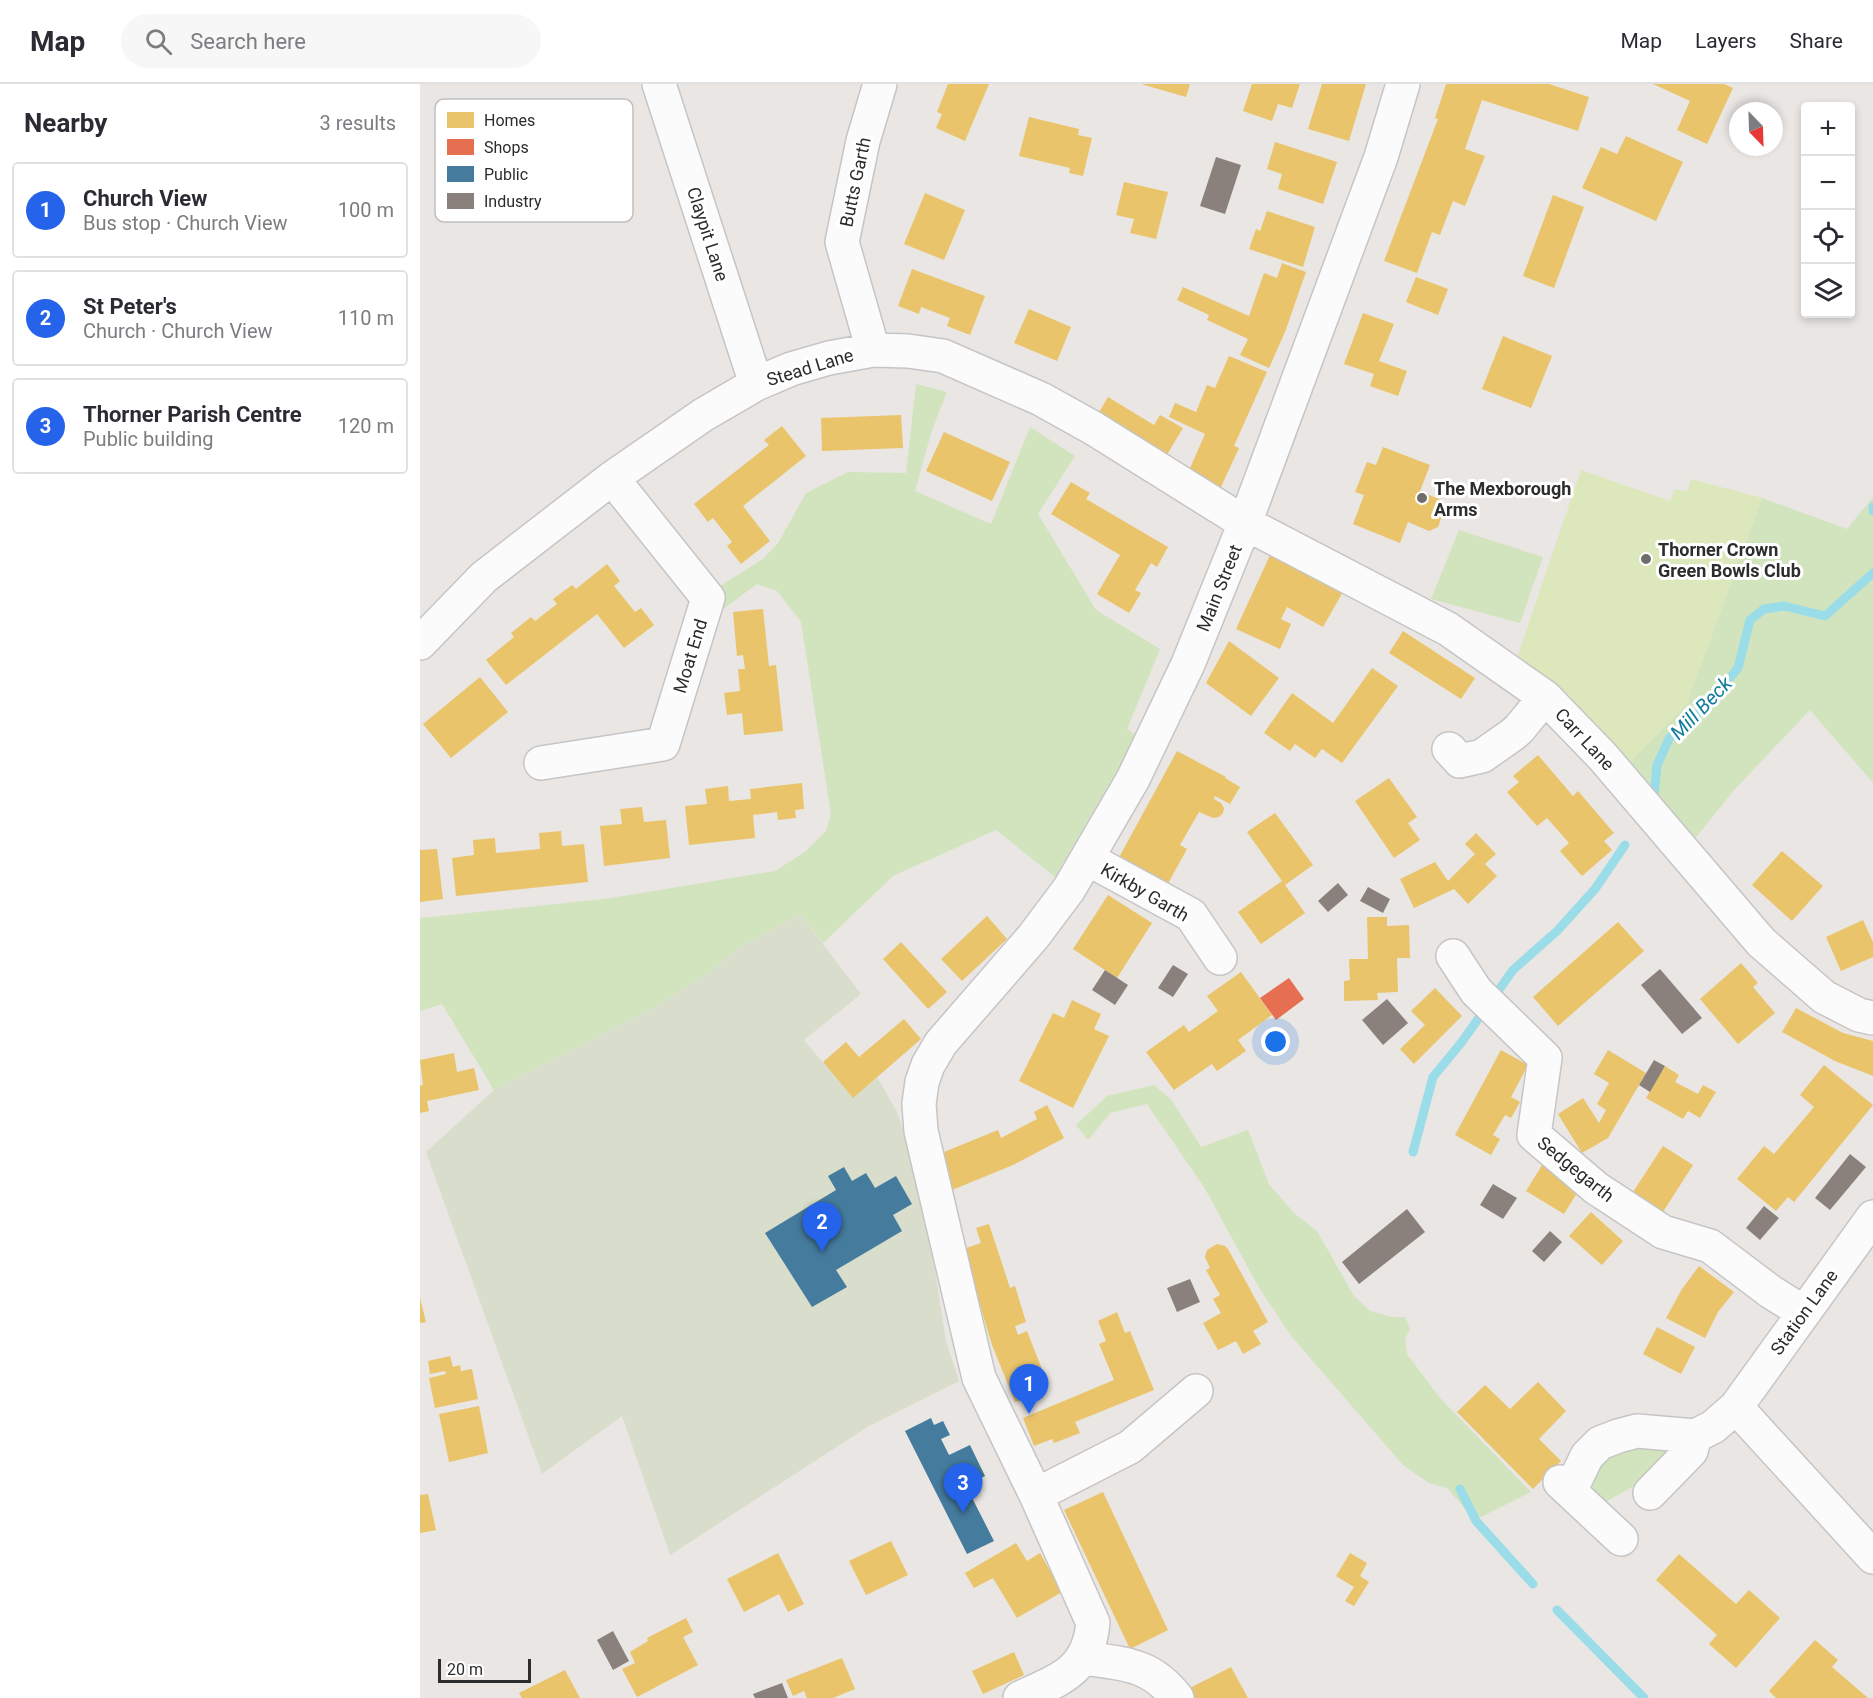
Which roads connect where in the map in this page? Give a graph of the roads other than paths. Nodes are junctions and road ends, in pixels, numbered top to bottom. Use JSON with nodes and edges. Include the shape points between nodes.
{"nodes":[{"id":1,"x":659,"y":84,"type":"edge"},
{"id":2,"x":880,"y":84,"type":"edge"},
{"id":3,"x":1403,"y":84,"type":"edge"},
{"id":4,"x":873,"y":350,"type":"junction"},
{"id":5,"x":756,"y":384,"type":"junction"},
{"id":6,"x":612,"y":478,"type":"junction"},
{"id":7,"x":1245,"y":523,"type":"junction"},
{"id":8,"x":420,"y":643,"type":"edge"},
{"id":9,"x":1545,"y":697,"type":"junction"},
{"id":10,"x":1449,"y":749,"type":"dead end"},
{"id":11,"x":541,"y":763,"type":"dead end"},
{"id":12,"x":1088,"y":859,"type":"junction"},
{"id":13,"x":1453,"y":956,"type":"dead end"},
{"id":14,"x":1220,"y":958,"type":"dead end"},
{"id":15,"x":1873,"y":1017,"type":"edge"},
{"id":16,"x":1873,"y":1217,"type":"edge"},
{"id":17,"x":1803,"y":1312,"type":"junction"},
{"id":18,"x":1196,"y":1391,"type":"dead end"},
{"id":19,"x":1736,"y":1407,"type":"junction"},
{"id":20,"x":1695,"y":1436,"type":"junction"},
{"id":21,"x":1650,"y":1493,"type":"dead end"},
{"id":22,"x":1036,"y":1495,"type":"junction"},
{"id":23,"x":1621,"y":1539,"type":"dead end"},
{"id":24,"x":1873,"y":1557,"type":"edge"},
{"id":25,"x":1083,"y":1658,"type":"junction"},
{"id":26,"x":1020,"y":1698,"type":"edge"},
{"id":27,"x":1177,"y":1698,"type":"edge"}],
"edges":[{"from":1,"to":5,"type":"street","name":"Claypit Lane"},
{"from":2,"to":4,"type":"street","name":"Butts Garth","via":[[863,141],[842,242]]},
{"from":3,"to":7,"type":"street","name":"Main Street","via":[[1381,157]]},
{"from":4,"to":5,"type":"street","name":"Stead Lane","via":[[791,369]]},
{"from":4,"to":7,"type":"street","name":"Stead Lane","via":[[943,356],[1041,399]]},
{"from":5,"to":6,"type":"street","name":"Stead Lane","via":[[703,415]]},
{"from":6,"to":8,"type":"street","name":"Stead Lane","via":[[484,577]]},
{"from":6,"to":11,"type":"street","name":"Moat End","via":[[708,598],[663,744]]},
{"from":7,"to":9,"type":"street","name":"Carr Lane","via":[[1448,630]]},
{"from":7,"to":12,"type":"street","name":"Main Street","via":[[1188,664],[1133,779]]},
{"from":9,"to":10,"type":"street","via":[[1519,729],[1482,756],[1460,761]]},
{"from":9,"to":15,"type":"street","name":"Carr Lane","via":[[1603,757],[1761,942],[1824,997],[1859,1015]]},
{"from":12,"to":14,"type":"street","name":"Kirkby Garth","via":[[1191,915]]},
{"from":12,"to":22,"type":"street","name":"Main Street","via":[[1034,937],[941,1043],[927,1065],[919,1104],[921,1131],[980,1378]]},
{"from":13,"to":17,"type":"street","name":"Sedgegarth","via":[[1476,991],[1545,1058],[1534,1135],[1596,1188],[1663,1232],[1710,1246]]},
{"from":16,"to":17,"type":"street","name":"Station Lane"},
{"from":17,"to":19,"type":"street","name":"Station Lane"},
{"from":18,"to":22,"type":"street","via":[[1130,1447]]},
{"from":19,"to":20,"type":"street","name":"Station Lane","via":[[1713,1427]]},
{"from":19,"to":24,"type":"street"},
{"from":20,"to":21,"type":"street","via":[[1692,1451]]},
{"from":20,"to":23,"type":"street","via":[[1637,1431],[1617,1436],[1600,1443],[1565,1486]]},
{"from":22,"to":25,"type":"street","name":"Main Street","via":[[1093,1623],[1091,1641]]},
{"from":25,"to":26,"type":"street","via":[[1072,1671]]},
{"from":25,"to":27,"type":"street","via":[[1137,1666]]}]}
